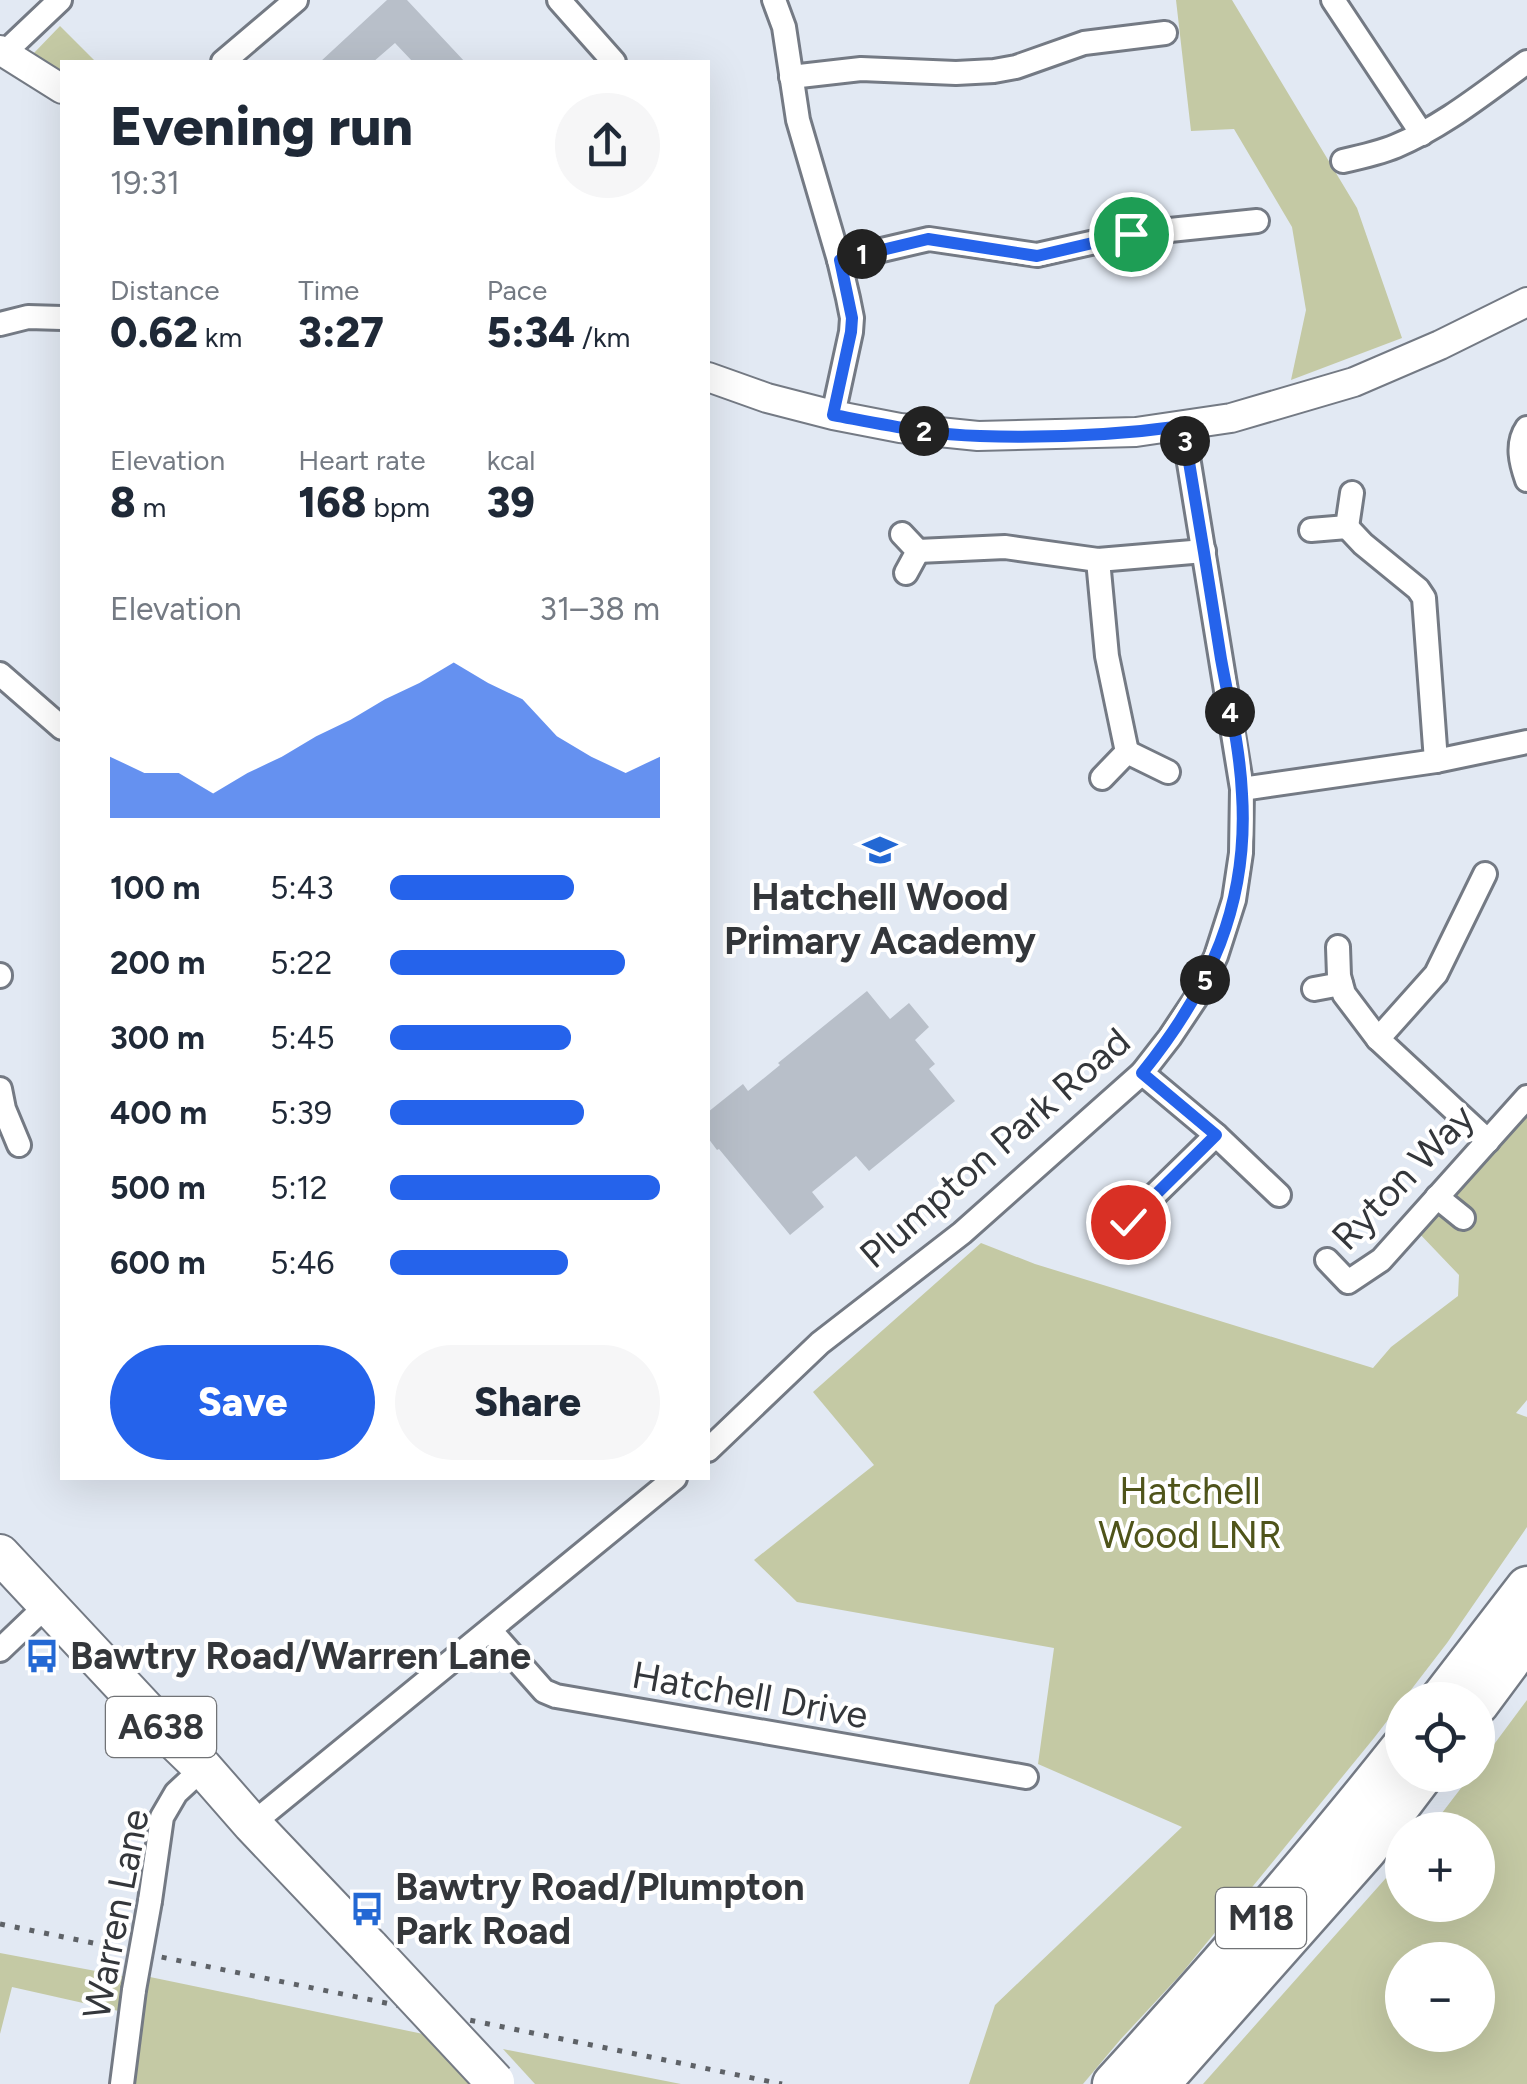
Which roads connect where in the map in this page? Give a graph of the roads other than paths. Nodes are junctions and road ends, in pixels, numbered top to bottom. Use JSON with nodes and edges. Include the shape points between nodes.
{"nodes":[{"id":1,"x":60,"y":0,"type":"edge"},
{"id":2,"x":296,"y":0,"type":"edge"},
{"id":3,"x":558,"y":0,"type":"edge"},
{"id":4,"x":774,"y":0,"type":"edge"},
{"id":5,"x":1332,"y":0,"type":"edge"},
{"id":6,"x":1166,"y":33,"type":"dead end"},
{"id":7,"x":2,"y":51,"type":"edge"},
{"id":8,"x":224,"y":60,"type":"edge"},
{"id":9,"x":612,"y":60,"type":"edge"},
{"id":10,"x":1527,"y":62,"type":"edge"},
{"id":11,"x":791,"y":77,"type":"junction"},
{"id":12,"x":60,"y":88,"type":"edge"},
{"id":13,"x":1422,"y":134,"type":"junction"},
{"id":14,"x":1343,"y":161,"type":"dead end"},
{"id":15,"x":1257,"y":221,"type":"dead end"},
{"id":16,"x":840,"y":260,"type":"junction"},
{"id":17,"x":1527,"y":302,"type":"edge"},
{"id":18,"x":60,"y":318,"type":"edge"},
{"id":19,"x":0,"y":324,"type":"edge"},
{"id":20,"x":710,"y":379,"type":"edge"},
{"id":21,"x":833,"y":415,"type":"junction"},
{"id":22,"x":1183,"y":426,"type":"junction"},
{"id":23,"x":1527,"y":428,"type":"edge"},
{"id":24,"x":1527,"y":480,"type":"edge"},
{"id":25,"x":1352,"y":493,"type":"dead end"},
{"id":26,"x":1347,"y":528,"type":"junction"},
{"id":27,"x":1311,"y":530,"type":"dead end"},
{"id":28,"x":1204,"y":551,"type":"junction"},
{"id":29,"x":1098,"y":560,"type":"junction"},
{"id":30,"x":906,"y":573,"type":"dead end"},
{"id":31,"x":3,"y":682,"type":"edge"},
{"id":32,"x":60,"y":726,"type":"edge"},
{"id":33,"x":1527,"y":742,"type":"edge"},
{"id":34,"x":1127,"y":752,"type":"junction"},
{"id":35,"x":1436,"y":761,"type":"junction"},
{"id":36,"x":1168,"y":772,"type":"dead end"},
{"id":37,"x":1102,"y":778,"type":"dead end"},
{"id":38,"x":1242,"y":790,"type":"junction"},
{"id":39,"x":1485,"y":874,"type":"dead end"},
{"id":40,"x":1338,"y":947,"type":"dead end"},
{"id":41,"x":1341,"y":984,"type":"junction"},
{"id":42,"x":1314,"y":989,"type":"dead end"},
{"id":43,"x":1378,"y":1039,"type":"junction"},
{"id":44,"x":1142,"y":1073,"type":"junction"},
{"id":45,"x":0,"y":1089,"type":"edge"},
{"id":46,"x":1527,"y":1097,"type":"edge"},
{"id":47,"x":1216,"y":1135,"type":"junction"},
{"id":48,"x":1488,"y":1141,"type":"junction"},
{"id":49,"x":16,"y":1148,"type":"edge"},
{"id":50,"x":1279,"y":1196,"type":"dead end"},
{"id":51,"x":1437,"y":1197,"type":"junction"},
{"id":52,"x":1463,"y":1218,"type":"dead end"},
{"id":53,"x":1128,"y":1222,"type":"dead end"},
{"id":54,"x":1327,"y":1260,"type":"dead end"},
{"id":55,"x":710,"y":1448,"type":"edge"},
{"id":56,"x":673,"y":1480,"type":"edge"},
{"id":57,"x":0,"y":1554,"type":"edge"},
{"id":58,"x":1527,"y":1587,"type":"edge"},
{"id":59,"x":46,"y":1606,"type":"junction"},
{"id":60,"x":490,"y":1630,"type":"junction"},
{"id":61,"x":1527,"y":1638,"type":"edge"},
{"id":62,"x":0,"y":1650,"type":"edge"},
{"id":63,"x":1454,"y":1682,"type":"edge"},
{"id":64,"x":1494,"y":1682,"type":"edge"},
{"id":65,"x":203,"y":1768,"type":"junction"},
{"id":66,"x":1385,"y":1768,"type":"edge"},
{"id":67,"x":1026,"y":1778,"type":"dead end"},
{"id":68,"x":1411,"y":1792,"type":"edge"},
{"id":69,"x":252,"y":1824,"type":"junction"},
{"id":70,"x":496,"y":2083,"type":"edge"},
{"id":71,"x":122,"y":2084,"type":"edge"},
{"id":72,"x":1113,"y":2084,"type":"edge"},
{"id":73,"x":1160,"y":2084,"type":"edge"}],
"edges":[{"from":1,"to":7,"type":"street"},
{"from":2,"to":8,"type":"street"},
{"from":3,"to":9,"type":"street"},
{"from":4,"to":11,"type":"street"},
{"from":5,"to":13,"type":"street"},
{"from":6,"to":11,"type":"street","via":[[1084,43],[994,70],[874,69]]},
{"from":7,"to":12,"type":"street"},
{"from":10,"to":13,"type":"street"},
{"from":11,"to":16,"type":"street"},
{"from":13,"to":14,"type":"street"},
{"from":15,"to":16,"type":"street","via":[[1131,234],[1037,256],[928,239]]},
{"from":16,"to":21,"type":"street","via":[[852,318]]},
{"from":17,"to":22,"type":"street","via":[[1354,382]]},
{"from":18,"to":19,"type":"street"},
{"from":20,"to":21,"type":"street"},
{"from":21,"to":22,"type":"street","via":[[978,436]]},
{"from":22,"to":28,"type":"street","name":"Plumpton Park Road"},
{"from":23,"to":24,"type":"street","via":[[1521,462]]},
{"from":25,"to":26,"type":"street"},
{"from":26,"to":27,"type":"street"},
{"from":26,"to":35,"type":"street","via":[[1424,598]]},
{"from":28,"to":29,"type":"street"},
{"from":28,"to":38,"type":"street","name":"Plumpton Park Road"},
{"from":29,"to":30,"type":"street","via":[[910,542]]},
{"from":29,"to":34,"type":"street","via":[[1106,656]]},
{"from":31,"to":32,"type":"street"},
{"from":33,"to":35,"type":"street"},
{"from":34,"to":36,"type":"street"},
{"from":34,"to":37,"type":"street"},
{"from":35,"to":38,"type":"street"},
{"from":38,"to":44,"type":"street","name":"Plumpton Park Road","via":[[1234,900],[1216,956],[1198,995]]},
{"from":39,"to":43,"type":"street","via":[[1436,974]]},
{"from":40,"to":41,"type":"street"},
{"from":41,"to":42,"type":"street"},
{"from":41,"to":43,"type":"street"},
{"from":43,"to":48,"type":"street"},
{"from":44,"to":47,"type":"street"},
{"from":44,"to":55,"type":"street","name":"Plumpton Park Road","via":[[979,1219],[820,1344]]},
{"from":45,"to":49,"type":"street"},
{"from":46,"to":48,"type":"street","name":"Ryton Way"},
{"from":47,"to":50,"type":"street"},
{"from":47,"to":53,"type":"street"},
{"from":48,"to":51,"type":"street","name":"Ryton Way"},
{"from":51,"to":52,"type":"street"},
{"from":51,"to":54,"type":"street","name":"Ryton Way","via":[[1381,1260],[1348,1282]]},
{"from":56,"to":60,"type":"street"},
{"from":57,"to":59,"type":"highway","number":"A638"},
{"from":58,"to":63,"type":"highway"},
{"from":59,"to":62,"type":"street"},
{"from":59,"to":65,"type":"highway","number":"A638"},
{"from":60,"to":67,"type":"street","name":"Hatchell Drive","via":[[556,1696]]},
{"from":60,"to":69,"type":"street"},
{"from":61,"to":64,"type":"highway"},
{"from":65,"to":69,"type":"highway","number":"A638"},
{"from":65,"to":71,"type":"street","name":"Warren Lane","bridge":true,"via":[[162,1817]]},
{"from":66,"to":72,"type":"highway","number":"M18"},
{"from":68,"to":73,"type":"highway","number":"M18"},
{"from":69,"to":70,"type":"highway","number":"A638","bridge":true}]}
